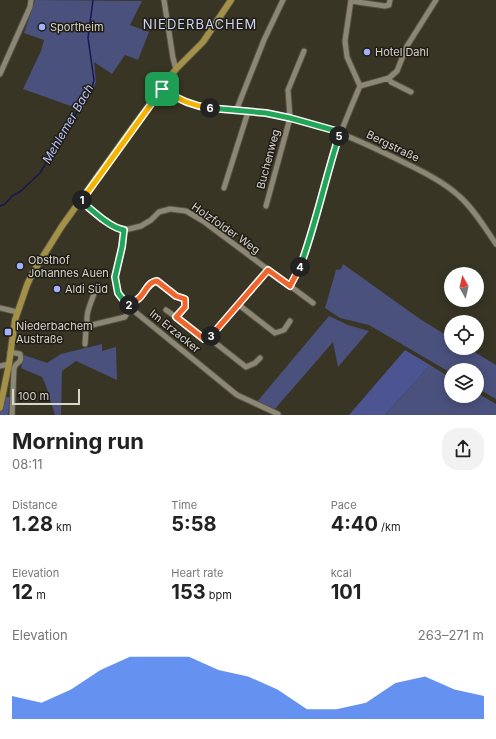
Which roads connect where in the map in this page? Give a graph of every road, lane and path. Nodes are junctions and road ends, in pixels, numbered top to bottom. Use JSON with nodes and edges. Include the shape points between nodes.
{"nodes":[{"id":1,"x":31,"y":0,"type":"edge"},
{"id":2,"x":164,"y":0,"type":"edge"},
{"id":3,"x":232,"y":0,"type":"edge"},
{"id":4,"x":283,"y":0,"type":"edge"},
{"id":5,"x":351,"y":0,"type":"edge"},
{"id":6,"x":390,"y":0,"type":"edge"},
{"id":7,"x":436,"y":0,"type":"edge"},
{"id":8,"x":304,"y":51,"type":"dead end"},
{"id":9,"x":176,"y":69,"type":"junction"},
{"id":10,"x":0,"y":74,"type":"edge"},
{"id":11,"x":389,"y":78,"type":"junction"},
{"id":12,"x":360,"y":86,"type":"junction"},
{"id":13,"x":162,"y":89,"type":"junction"},
{"id":14,"x":411,"y":92,"type":"dead end"},
{"id":15,"x":236,"y":110,"type":"junction"},
{"id":16,"x":248,"y":112,"type":"junction"},
{"id":17,"x":290,"y":118,"type":"junction"},
{"id":18,"x":340,"y":132,"type":"junction"},
{"id":19,"x":224,"y":188,"type":"dead end"},
{"id":20,"x":81,"y":201,"type":"junction"},
{"id":21,"x":266,"y":206,"type":"dead end"},
{"id":22,"x":124,"y":230,"type":"junction"},
{"id":23,"x":496,"y":244,"type":"edge"},
{"id":24,"x":268,"y":270,"type":"junction"},
{"id":25,"x":290,"y":286,"type":"junction"},
{"id":26,"x":95,"y":291,"type":"dead end"},
{"id":27,"x":313,"y":303,"type":"dead end"},
{"id":28,"x":238,"y":305,"type":"junction"},
{"id":29,"x":128,"y":306,"type":"junction"},
{"id":30,"x":0,"y":308,"type":"edge"},
{"id":31,"x":166,"y":310,"type":"dead end"},
{"id":32,"x":17,"y":312,"type":"junction"},
{"id":33,"x":176,"y":317,"type":"junction"},
{"id":34,"x":290,"y":322,"type":"dead end"},
{"id":35,"x":88,"y":326,"type":"junction"},
{"id":36,"x":209,"y":338,"type":"junction"},
{"id":37,"x":85,"y":344,"type":"dead end"},
{"id":38,"x":10,"y":352,"type":"junction"},
{"id":39,"x":260,"y":358,"type":"dead end"},
{"id":40,"x":9,"y":364,"type":"junction"},
{"id":41,"x":0,"y":366,"type":"edge"},
{"id":42,"x":0,"y":408,"type":"edge"},
{"id":43,"x":278,"y":414,"type":"dead end"},
{"id":44,"x":12,"y":415,"type":"edge"}],
"edges":[{"from":1,"to":10,"type":"street"},
{"from":2,"to":9,"type":"street"},
{"from":3,"to":9,"type":"main road","via":[[203,42]]},
{"from":4,"to":15,"type":"street"},
{"from":5,"to":6,"type":"street","via":[[385,6],[389,5]]},
{"from":5,"to":12,"type":"street","via":[[345,41],[347,57]]},
{"from":7,"to":11,"type":"street","via":[[407,46],[399,68]]},
{"from":8,"to":17,"type":"street","name":"Buchenweg","via":[[288,90]]},
{"from":9,"to":13,"type":"main road"},
{"from":11,"to":12,"type":"street"},
{"from":11,"to":14,"type":"street","via":[[391,82]]},
{"from":12,"to":18,"type":"street"},
{"from":13,"to":15,"type":"street","name":"Bergstraße","via":[[184,102],[202,107]]},
{"from":13,"to":20,"type":"main road"},
{"from":15,"to":16,"type":"street","name":"Bergstraße"},
{"from":16,"to":17,"type":"street","name":"Bergstraße"},
{"from":16,"to":19,"type":"street"},
{"from":17,"to":18,"type":"street","name":"Bergstraße"},
{"from":17,"to":21,"type":"street","name":"Buchenweg"},
{"from":18,"to":23,"type":"street","name":"Bergstraße","via":[[441,182],[468,204]]},
{"from":18,"to":25,"type":"street","via":[[310,240],[299,271]]},
{"from":20,"to":22,"type":"street","via":[[110,224]]},
{"from":20,"to":32,"type":"main road","via":[[49,245],[32,274]]},
{"from":22,"to":24,"type":"street","name":"Holzfolder Weg","via":[[141,226],[159,212],[170,209],[186,210]]},
{"from":22,"to":29,"type":"street","name":"Im Erzacker","via":[[115,277],[118,293]]},
{"from":24,"to":25,"type":"street","name":"Holzfolder Weg"},
{"from":24,"to":28,"type":"street"},
{"from":25,"to":27,"type":"street","name":"Holzfolder Weg"},
{"from":26,"to":35,"type":"street","via":[[87,315]]},
{"from":28,"to":34,"type":"street","via":[[275,333],[284,330]]},
{"from":28,"to":36,"type":"street"},
{"from":29,"to":33,"type":"street","via":[[138,299],[151,283],[157,281],[176,296],[185,299],[185,307]]},
{"from":29,"to":35,"type":"street","via":[[128,313],[124,317]]},
{"from":29,"to":43,"type":"street","name":"Im Erzacker","via":[[237,395]]},
{"from":30,"to":32,"type":"street"},
{"from":31,"to":33,"type":"street"},
{"from":32,"to":38,"type":"main road"},
{"from":33,"to":36,"type":"street","via":[[204,339]]},
{"from":35,"to":37,"type":"street"},
{"from":36,"to":39,"type":"street","via":[[246,367],[255,364]]},
{"from":38,"to":40,"type":"main road"},
{"from":38,"to":44,"type":"street","via":[[20,354],[21,358],[14,368]]},
{"from":40,"to":41,"type":"street"},
{"from":40,"to":42,"type":"main road"}]}
